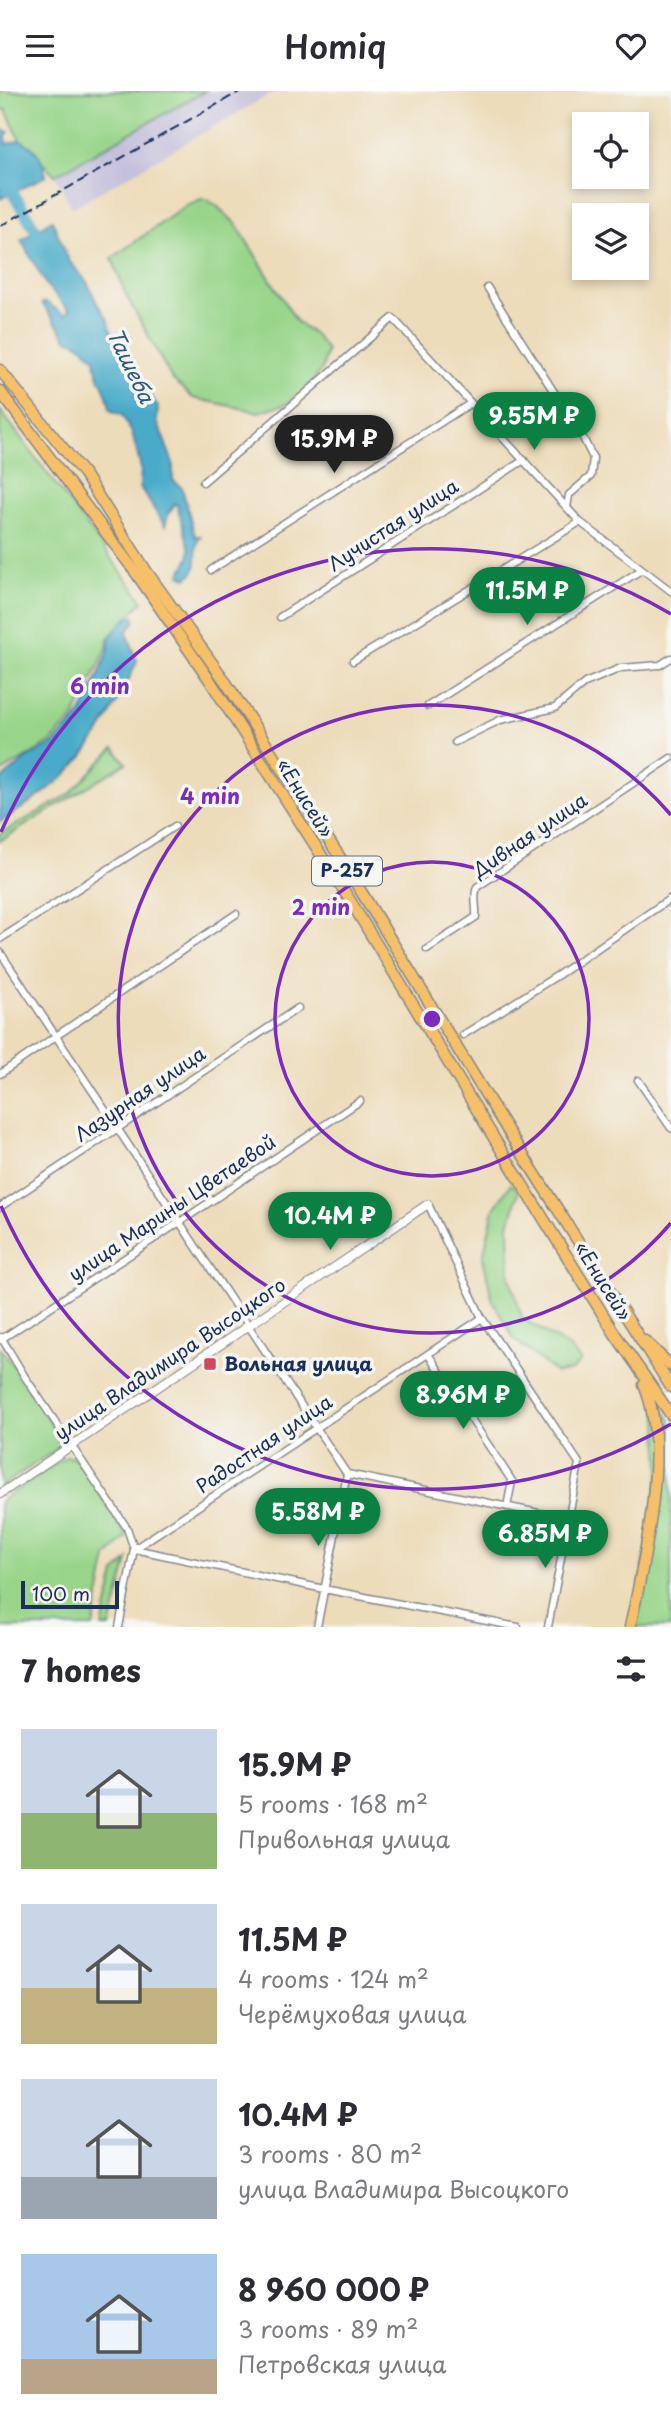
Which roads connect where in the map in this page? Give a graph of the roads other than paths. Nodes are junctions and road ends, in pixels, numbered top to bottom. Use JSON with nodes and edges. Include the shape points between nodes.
{"nodes":[{"id":1,"x":487,"y":287,"type":"dead end"},
{"id":2,"x":0,"y":370,"type":"edge"},
{"id":3,"x":0,"y":391,"type":"edge"},
{"id":4,"x":471,"y":403,"type":"junction"},
{"id":5,"x":524,"y":460,"type":"junction"},
{"id":6,"x":203,"y":482,"type":"dead end"},
{"id":7,"x":567,"y":508,"type":"junction"},
{"id":8,"x":580,"y":522,"type":"junction"},
{"id":9,"x":211,"y":570,"type":"dead end"},
{"id":10,"x":641,"y":570,"type":"junction"},
{"id":11,"x":671,"y":591,"type":"edge"},
{"id":12,"x":280,"y":617,"type":"dead end"},
{"id":13,"x":671,"y":658,"type":"edge"},
{"id":14,"x":353,"y":661,"type":"dead end"},
{"id":15,"x":428,"y":706,"type":"dead end"},
{"id":16,"x":455,"y":743,"type":"dead end"},
{"id":17,"x":671,"y":758,"type":"edge"},
{"id":18,"x":175,"y":826,"type":"dead end"},
{"id":19,"x":671,"y":898,"type":"edge"},
{"id":20,"x":236,"y":914,"type":"dead end"},
{"id":21,"x":0,"y":939,"type":"edge"},
{"id":22,"x":427,"y":949,"type":"dead end"},
{"id":23,"x":0,"y":952,"type":"edge"},
{"id":24,"x":298,"y":1008,"type":"dead end"},
{"id":25,"x":464,"y":1035,"type":"dead end"},
{"id":26,"x":57,"y":1036,"type":"junction"},
{"id":27,"x":0,"y":1075,"type":"edge"},
{"id":28,"x":638,"y":1080,"type":"dead end"},
{"id":29,"x":360,"y":1101,"type":"dead end"},
{"id":30,"x":117,"y":1128,"type":"junction"},
{"id":31,"x":671,"y":1129,"type":"edge"},
{"id":32,"x":428,"y":1204,"type":"joint"},
{"id":33,"x":0,"y":1207,"type":"edge"},
{"id":34,"x":180,"y":1223,"type":"junction"},
{"id":35,"x":482,"y":1318,"type":"junction"},
{"id":36,"x":625,"y":1318,"type":"junction"},
{"id":37,"x":248,"y":1324,"type":"junction"},
{"id":38,"x":615,"y":1334,"type":"junction"},
{"id":39,"x":1,"y":1338,"type":"edge"},
{"id":40,"x":428,"y":1354,"type":"junction"},
{"id":41,"x":671,"y":1366,"type":"edge"},
{"id":42,"x":671,"y":1387,"type":"edge"},
{"id":43,"x":671,"y":1415,"type":"edge"},
{"id":44,"x":317,"y":1428,"type":"junction"},
{"id":45,"x":72,"y":1446,"type":"junction"},
{"id":46,"x":347,"y":1474,"type":"junction"},
{"id":47,"x":0,"y":1494,"type":"edge"},
{"id":48,"x":507,"y":1507,"type":"junction"},
{"id":49,"x":568,"y":1519,"type":"junction"},
{"id":50,"x":134,"y":1549,"type":"junction"},
{"id":51,"x":324,"y":1589,"type":"junction"},
{"id":52,"x":119,"y":1627,"type":"edge"},
{"id":53,"x":317,"y":1627,"type":"edge"},
{"id":54,"x":518,"y":1627,"type":"edge"},
{"id":55,"x":548,"y":1627,"type":"edge"},
{"id":56,"x":630,"y":1627,"type":"edge"}],
"edges":[{"from":1,"to":7,"type":"street","via":[[593,459],[591,476],[569,495]]},
{"from":2,"to":36,"type":"main road","name":"«Енисей»","number":"Р-257","via":[[84,474],[232,692]]},
{"from":3,"to":38,"type":"main road","name":"«Енисей»","number":"Р-257","via":[[209,679]]},
{"from":4,"to":5,"type":"street"},
{"from":4,"to":6,"type":"street","via":[[393,318]]},
{"from":4,"to":9,"type":"street"},
{"from":5,"to":7,"type":"street"},
{"from":5,"to":12,"type":"street","name":"Лучистая улица"},
{"from":7,"to":8,"type":"street"},
{"from":8,"to":10,"type":"street"},
{"from":8,"to":14,"type":"street"},
{"from":10,"to":11,"type":"street"},
{"from":10,"to":15,"type":"street"},
{"from":13,"to":16,"type":"street","via":[[660,665],[621,668],[585,683],[555,708],[500,720]]},
{"from":17,"to":22,"type":"street","name":"Дивная улица","via":[[477,887],[475,917]]},
{"from":18,"to":21,"type":"street"},
{"from":19,"to":25,"type":"street"},
{"from":20,"to":26,"type":"street"},
{"from":23,"to":26,"type":"street"},
{"from":24,"to":30,"type":"street","name":"Лазурная улица"},
{"from":26,"to":27,"type":"street"},
{"from":26,"to":30,"type":"street"},
{"from":28,"to":31,"type":"street"},
{"from":29,"to":34,"type":"street","name":"улица Марины Цветаевой"},
{"from":30,"to":33,"type":"street","name":"Лазурная улица"},
{"from":30,"to":34,"type":"street"},
{"from":32,"to":35,"type":"street"},
{"from":32,"to":37,"type":"street","name":"улица Владимира Высоцкого"},
{"from":34,"to":37,"type":"street"},
{"from":34,"to":39,"type":"street","name":"улица Марины Цветаевой"},
{"from":35,"to":40,"type":"street","name":"Радостная улица"},
{"from":35,"to":49,"type":"street","via":[[579,1464]]},
{"from":36,"to":41,"type":"main road"},
{"from":36,"to":42,"type":"main road","name":"«Енисей»","number":"Р-257"},
{"from":37,"to":44,"type":"street"},
{"from":37,"to":45,"type":"street","name":"улица Владимира Высоцкого"},
{"from":38,"to":43,"type":"main road","name":"«Енисей»","number":"Р-257"},
{"from":38,"to":56,"type":"main road","via":[[648,1393],[658,1440],[648,1547]]},
{"from":39,"to":45,"type":"street"},
{"from":40,"to":44,"type":"street","name":"Радостная улица"},
{"from":40,"to":48,"type":"street","via":[[512,1481]]},
{"from":44,"to":46,"type":"street"},
{"from":44,"to":50,"type":"street","name":"Радостная улица"},
{"from":45,"to":47,"type":"street","name":"улица Владимира Высоцкого"},
{"from":45,"to":50,"type":"street","via":[[120,1515]]},
{"from":46,"to":48,"type":"street"},
{"from":46,"to":51,"type":"street"},
{"from":48,"to":49,"type":"street"},
{"from":49,"to":55,"type":"street"},
{"from":50,"to":51,"type":"street"},
{"from":50,"to":52,"type":"street"},
{"from":51,"to":53,"type":"street"},
{"from":51,"to":54,"type":"street"}]}
